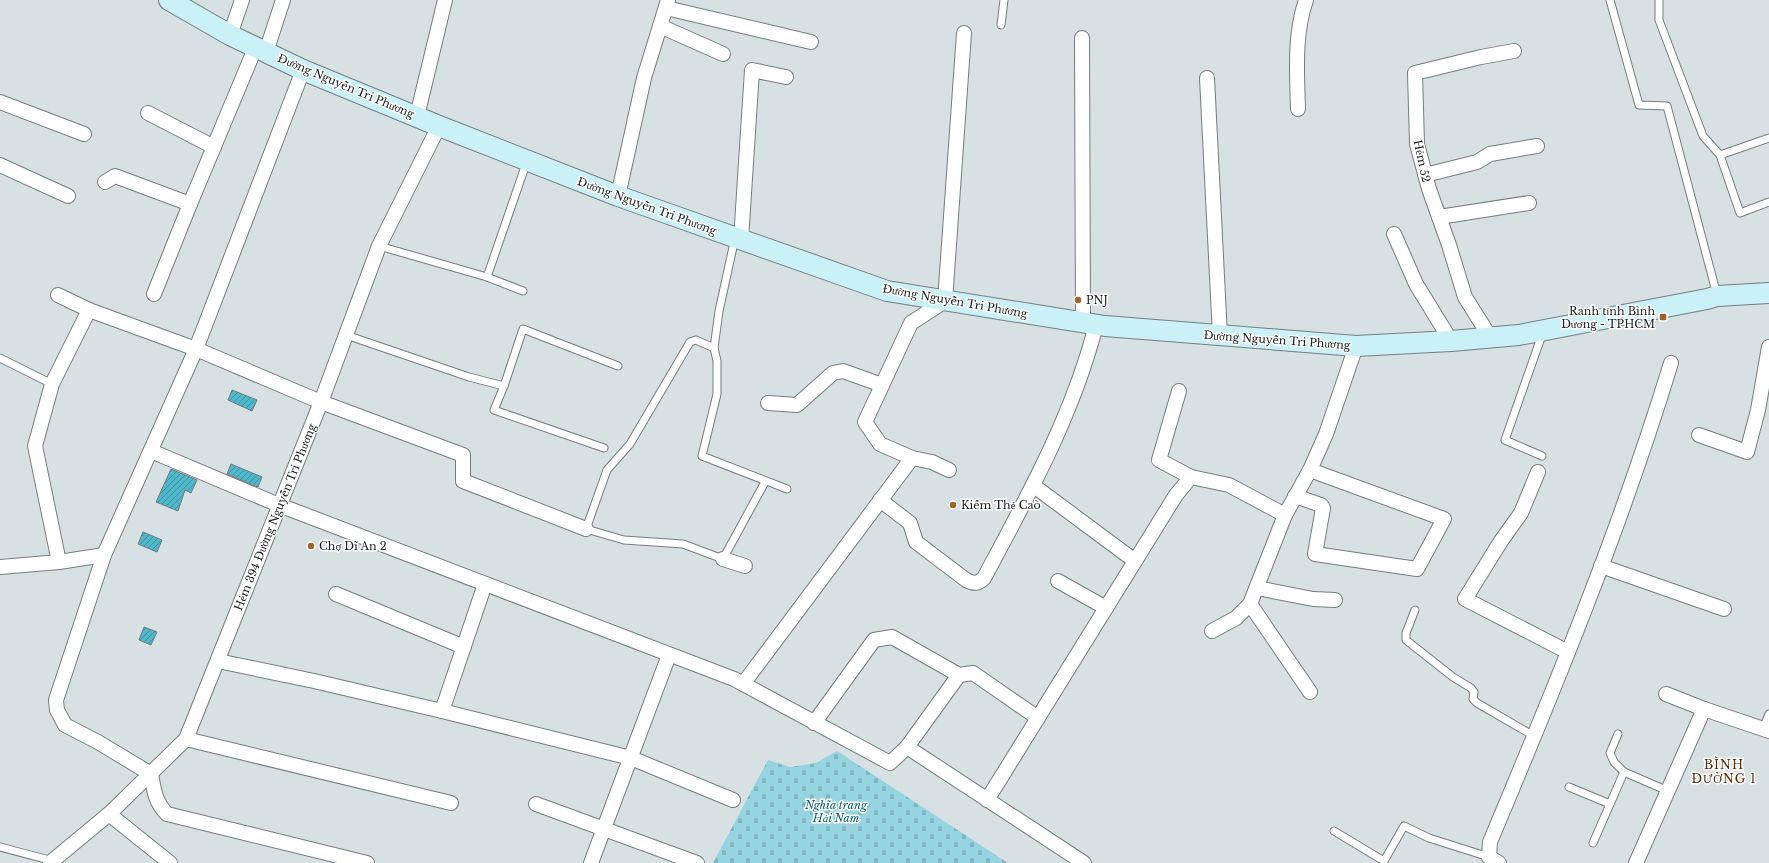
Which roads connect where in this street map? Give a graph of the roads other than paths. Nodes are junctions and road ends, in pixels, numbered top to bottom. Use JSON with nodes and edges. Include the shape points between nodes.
{"nodes":[{"id":1,"x":169,"y":0,"type":"edge"},
{"id":2,"x":242,"y":0,"type":"edge"},
{"id":3,"x":283,"y":0,"type":"edge"},
{"id":4,"x":445,"y":0,"type":"edge"},
{"id":5,"x":1004,"y":0,"type":"edge"},
{"id":6,"x":1306,"y":0,"type":"edge"},
{"id":7,"x":1610,"y":0,"type":"edge"},
{"id":8,"x":1659,"y":0,"type":"edge"},
{"id":9,"x":667,"y":4,"type":"edge"},
{"id":10,"x":1001,"y":25,"type":"dead end"},
{"id":11,"x":660,"y":26,"type":"junction"},
{"id":12,"x":964,"y":33,"type":"dead end"},
{"id":13,"x":230,"y":35,"type":"junction"},
{"id":14,"x":1082,"y":38,"type":"dead end"},
{"id":15,"x":811,"y":42,"type":"dead end"},
{"id":16,"x":261,"y":49,"type":"junction"},
{"id":17,"x":1514,"y":51,"type":"dead end"},
{"id":18,"x":724,"y":54,"type":"dead end"},
{"id":19,"x":303,"y":70,"type":"junction"},
{"id":20,"x":786,"y":77,"type":"dead end"},
{"id":21,"x":1208,"y":78,"type":"dead end"},
{"id":22,"x":0,"y":102,"type":"edge"},
{"id":23,"x":1298,"y":109,"type":"dead end"},
{"id":24,"x":148,"y":114,"type":"dead end"},
{"id":25,"x":417,"y":116,"type":"junction"},
{"id":26,"x":439,"y":126,"type":"junction"},
{"id":27,"x":84,"y":134,"type":"dead end"},
{"id":28,"x":1769,"y":138,"type":"edge"},
{"id":29,"x":1537,"y":146,"type":"dead end"},
{"id":30,"x":214,"y":147,"type":"junction"},
{"id":31,"x":1720,"y":155,"type":"junction"},
{"id":32,"x":528,"y":161,"type":"junction"},
{"id":33,"x":0,"y":165,"type":"edge"},
{"id":34,"x":1425,"y":175,"type":"junction"},
{"id":35,"x":105,"y":182,"type":"dead end"},
{"id":36,"x":68,"y":196,"type":"dead end"},
{"id":37,"x":618,"y":196,"type":"junction"},
{"id":38,"x":1769,"y":202,"type":"edge"},
{"id":39,"x":1529,"y":203,"type":"dead end"},
{"id":40,"x":190,"y":204,"type":"junction"},
{"id":41,"x":1439,"y":217,"type":"junction"},
{"id":42,"x":1394,"y":234,"type":"dead end"},
{"id":43,"x":738,"y":239,"type":"junction"},
{"id":44,"x":378,"y":246,"type":"junction"},
{"id":45,"x":487,"y":276,"type":"junction"},
{"id":46,"x":524,"y":291,"type":"dead end"},
{"id":47,"x":1769,"y":293,"type":"edge"},
{"id":48,"x":154,"y":294,"type":"dead end"},
{"id":49,"x":58,"y":295,"type":"dead end"},
{"id":50,"x":1717,"y":296,"type":"junction"},
{"id":51,"x":945,"y":301,"type":"junction"},
{"id":52,"x":89,"y":310,"type":"junction"},
{"id":53,"x":1089,"y":324,"type":"junction"},
{"id":54,"x":1544,"y":330,"type":"junction"},
{"id":55,"x":346,"y":336,"type":"junction"},
{"id":56,"x":1220,"y":336,"type":"junction"},
{"id":57,"x":1490,"y":337,"type":"junction"},
{"id":58,"x":1450,"y":341,"type":"junction"},
{"id":59,"x":1356,"y":346,"type":"junction"},
{"id":60,"x":1769,"y":347,"type":"edge"},
{"id":61,"x":714,"y":348,"type":"junction"},
{"id":62,"x":196,"y":349,"type":"junction"},
{"id":63,"x":0,"y":358,"type":"edge"},
{"id":64,"x":1671,"y":363,"type":"dead end"},
{"id":65,"x":618,"y":366,"type":"dead end"},
{"id":66,"x":52,"y":384,"type":"junction"},
{"id":67,"x":882,"y":385,"type":"junction"},
{"id":68,"x":504,"y":386,"type":"junction"},
{"id":69,"x":1179,"y":391,"type":"dead end"},
{"id":70,"x":321,"y":402,"type":"junction"},
{"id":71,"x":768,"y":403,"type":"dead end"},
{"id":72,"x":1699,"y":435,"type":"dead end"},
{"id":73,"x":604,"y":448,"type":"dead end"},
{"id":74,"x":151,"y":451,"type":"junction"},
{"id":75,"x":1542,"y":456,"type":"dead end"},
{"id":76,"x":912,"y":458,"type":"junction"},
{"id":77,"x":949,"y":470,"type":"dead end"},
{"id":78,"x":1310,"y":470,"type":"junction"},
{"id":79,"x":1538,"y":472,"type":"dead end"},
{"id":80,"x":1191,"y":477,"type":"junction"},
{"id":81,"x":765,"y":482,"type":"junction"},
{"id":82,"x":1034,"y":486,"type":"junction"},
{"id":83,"x":787,"y":490,"type":"dead end"},
{"id":84,"x":1295,"y":496,"type":"junction"},
{"id":85,"x":880,"y":500,"type":"junction"},
{"id":86,"x":279,"y":505,"type":"junction"},
{"id":87,"x":1285,"y":515,"type":"junction"},
{"id":88,"x":586,"y":529,"type":"junction"},
{"id":89,"x":104,"y":555,"type":"junction"},
{"id":90,"x":723,"y":559,"type":"junction"},
{"id":91,"x":1135,"y":560,"type":"junction"},
{"id":92,"x":59,"y":562,"type":"junction"},
{"id":93,"x":745,"y":566,"type":"dead end"},
{"id":94,"x":1601,"y":566,"type":"junction"},
{"id":95,"x":0,"y":567,"type":"edge"},
{"id":96,"x":1058,"y":581,"type":"dead end"},
{"id":97,"x":485,"y":584,"type":"junction"},
{"id":98,"x":1257,"y":588,"type":"junction"},
{"id":99,"x":336,"y":594,"type":"dead end"},
{"id":100,"x":1335,"y":600,"type":"dead end"},
{"id":101,"x":1250,"y":604,"type":"junction"},
{"id":102,"x":1106,"y":608,"type":"junction"},
{"id":103,"x":1724,"y":609,"type":"dead end"},
{"id":104,"x":1415,"y":610,"type":"dead end"},
{"id":105,"x":1212,"y":631,"type":"dead end"},
{"id":106,"x":464,"y":647,"type":"junction"},
{"id":107,"x":1568,"y":652,"type":"junction"},
{"id":108,"x":670,"y":654,"type":"junction"},
{"id":109,"x":218,"y":661,"type":"junction"},
{"id":110,"x":959,"y":675,"type":"junction"},
{"id":111,"x":743,"y":684,"type":"junction"},
{"id":112,"x":1310,"y":692,"type":"dead end"},
{"id":113,"x":1666,"y":694,"type":"dead end"},
{"id":114,"x":1704,"y":709,"type":"junction"},
{"id":115,"x":442,"y":712,"type":"junction"},
{"id":116,"x":1769,"y":714,"type":"edge"},
{"id":117,"x":1038,"y":718,"type":"junction"},
{"id":118,"x":814,"y":723,"type":"junction"},
{"id":119,"x":1766,"y":730,"type":"edge"},
{"id":120,"x":1618,"y":734,"type":"dead end"},
{"id":121,"x":1534,"y":736,"type":"junction"},
{"id":122,"x":186,"y":739,"type":"junction"},
{"id":123,"x":907,"y":747,"type":"junction"},
{"id":124,"x":631,"y":758,"type":"junction"},
{"id":125,"x":1624,"y":772,"type":"junction"},
{"id":126,"x":151,"y":774,"type":"junction"},
{"id":127,"x":1569,"y":787,"type":"dead end"},
{"id":128,"x":1668,"y":791,"type":"junction"},
{"id":129,"x":733,"y":800,"type":"dead end"},
{"id":130,"x":987,"y":800,"type":"junction"},
{"id":131,"x":451,"y":803,"type":"dead end"},
{"id":132,"x":536,"y":804,"type":"dead end"},
{"id":133,"x":1610,"y":804,"type":"junction"},
{"id":134,"x":109,"y":814,"type":"junction"},
{"id":135,"x":604,"y":829,"type":"junction"},
{"id":136,"x":1334,"y":831,"type":"dead end"},
{"id":137,"x":1594,"y":843,"type":"dead end"},
{"id":138,"x":0,"y":846,"type":"edge"},
{"id":139,"x":1494,"y":860,"type":"edge"},
{"id":140,"x":53,"y":862,"type":"edge"},
{"id":141,"x":170,"y":863,"type":"edge"},
{"id":142,"x":367,"y":863,"type":"edge"},
{"id":143,"x":592,"y":863,"type":"edge"},
{"id":144,"x":697,"y":863,"type":"edge"},
{"id":145,"x":1084,"y":863,"type":"edge"},
{"id":146,"x":1636,"y":863,"type":"edge"}],
"edges":[{"from":1,"to":13,"type":"main road","name":"Đường Nguyễn Tri Phương"},
{"from":2,"to":13,"type":"street"},
{"from":3,"to":16,"type":"street"},
{"from":4,"to":25,"type":"street"},
{"from":5,"to":10,"type":"lane"},
{"from":6,"to":23,"type":"street","via":[[1297,45]]},
{"from":7,"to":50,"type":"lane","via":[[1639,105],[1667,106]]},
{"from":8,"to":31,"type":"lane","via":[[1659,20],[1702,136]]},
{"from":9,"to":11,"type":"street"},
{"from":9,"to":15,"type":"street"},
{"from":11,"to":18,"type":"street"},
{"from":11,"to":37,"type":"street","via":[[644,78]]},
{"from":12,"to":51,"type":"street"},
{"from":13,"to":16,"type":"main road","name":"Đường Nguyễn Tri Phương"},
{"from":14,"to":53,"type":"street"},
{"from":16,"to":19,"type":"main road","name":"Đường Nguyễn Tri Phương"},
{"from":16,"to":30,"type":"street"},
{"from":17,"to":34,"type":"street","name":"Hẻm 52","via":[[1415,73],[1417,144]]},
{"from":19,"to":25,"type":"main road","name":"Đường Nguyễn Tri Phương"},
{"from":19,"to":62,"type":"street"},
{"from":20,"to":43,"type":"street","via":[[752,70]]},
{"from":21,"to":56,"type":"street"},
{"from":22,"to":27,"type":"street"},
{"from":24,"to":30,"type":"street"},
{"from":25,"to":26,"type":"main road","name":"Đường Nguyễn Tri Phương"},
{"from":26,"to":32,"type":"main road","name":"Đường Nguyễn Tri Phương"},
{"from":26,"to":44,"type":"street","name":"Hẻm 394 Đường Nguyễn Tri Phương"},
{"from":28,"to":31,"type":"lane"},
{"from":29,"to":34,"type":"street","via":[[1490,154],[1477,162]]},
{"from":30,"to":40,"type":"street"},
{"from":31,"to":38,"type":"lane","via":[[1740,213]]},
{"from":32,"to":37,"type":"main road","name":"Đường Nguyễn Tri Phương"},
{"from":32,"to":45,"type":"lane"},
{"from":33,"to":36,"type":"street"},
{"from":34,"to":41,"type":"street","name":"Hẻm 52"},
{"from":35,"to":40,"type":"street","via":[[115,176]]},
{"from":37,"to":43,"type":"main road","name":"Đường Nguyễn Tri Phương"},
{"from":39,"to":41,"type":"street"},
{"from":40,"to":48,"type":"street"},
{"from":41,"to":57,"type":"street","name":"Hẻm 52","via":[[1465,297]]},
{"from":42,"to":58,"type":"street","via":[[1416,284]]},
{"from":43,"to":51,"type":"main road","name":"Đường Nguyễn Tri Phương","via":[[887,291]]},
{"from":43,"to":61,"type":"lane","via":[[720,311]]},
{"from":44,"to":45,"type":"lane"},
{"from":44,"to":55,"type":"street","name":"Hẻm 394 Đường Nguyễn Tri Phương"},
{"from":45,"to":46,"type":"lane"},
{"from":47,"to":50,"type":"main road","name":"Đường Nguyễn Tri Phương"},
{"from":49,"to":52,"type":"street"},
{"from":50,"to":54,"type":"main road","name":"Đường Nguyễn Tri Phương"},
{"from":51,"to":53,"type":"main road","name":"Đường Nguyễn Tri Phương"},
{"from":51,"to":67,"type":"street","via":[[911,323]]},
{"from":52,"to":62,"type":"street"},
{"from":52,"to":66,"type":"street"},
{"from":53,"to":56,"type":"main road","name":"Đường Nguyễn Tri Phương"},
{"from":53,"to":82,"type":"street","via":[[1087,361]]},
{"from":54,"to":57,"type":"main road","name":"Đường Nguyễn Tri Phương"},
{"from":54,"to":75,"type":"lane","via":[[1505,440]]},
{"from":55,"to":68,"type":"lane"},
{"from":55,"to":70,"type":"street","name":"Hẻm 394 Đường Nguyễn Tri Phương"},
{"from":56,"to":59,"type":"main road","name":"Đường Nguyễn Tri Phương"},
{"from":57,"to":58,"type":"main road","name":"Đường Nguyễn Tri Phương"},
{"from":58,"to":59,"type":"main road","name":"Đường Nguyễn Tri Phương"},
{"from":59,"to":78,"type":"street","via":[[1326,434]]},
{"from":60,"to":72,"type":"street","via":[[1758,410],[1747,452]]},
{"from":61,"to":81,"type":"lane","via":[[718,361],[717,394],[702,456]]},
{"from":61,"to":88,"type":"lane","via":[[696,340],[690,342],[630,444],[607,470]]},
{"from":62,"to":70,"type":"street"},
{"from":62,"to":74,"type":"street"},
{"from":63,"to":66,"type":"lane"},
{"from":64,"to":94,"type":"street","via":[[1649,434]]},
{"from":65,"to":68,"type":"lane","via":[[523,329]]},
{"from":66,"to":92,"type":"street","via":[[35,446]]},
{"from":67,"to":71,"type":"street","via":[[843,371],[833,373],[797,405]]},
{"from":67,"to":76,"type":"street","via":[[865,422],[880,444]]},
{"from":68,"to":73,"type":"lane","via":[[494,410]]},
{"from":69,"to":80,"type":"street","via":[[1159,460]]},
{"from":70,"to":86,"type":"street","name":"Hẻm 394 Đường Nguyễn Tri Phương"},
{"from":70,"to":88,"type":"street","via":[[463,455],[463,481]]},
{"from":74,"to":86,"type":"street"},
{"from":74,"to":89,"type":"street"},
{"from":76,"to":77,"type":"street","via":[[932,462]]},
{"from":76,"to":85,"type":"street"},
{"from":78,"to":84,"type":"street"},
{"from":78,"to":84,"type":"street","via":[[1444,519],[1417,569],[1313,559],[1323,508]]},
{"from":79,"to":107,"type":"street","via":[[1521,513],[1500,541],[1466,599]]},
{"from":80,"to":87,"type":"street","via":[[1229,486]]},
{"from":80,"to":91,"type":"street","via":[[1176,495]]},
{"from":81,"to":83,"type":"lane"},
{"from":81,"to":90,"type":"lane"},
{"from":82,"to":85,"type":"street","via":[[984,578],[973,583],[916,542],[910,523]]},
{"from":82,"to":91,"type":"street"},
{"from":84,"to":87,"type":"street"},
{"from":85,"to":111,"type":"street"},
{"from":86,"to":97,"type":"street"},
{"from":86,"to":109,"type":"street","name":"Hẻm 394 Đường Nguyễn Tri Phương"},
{"from":87,"to":98,"type":"street"},
{"from":88,"to":90,"type":"lane","via":[[624,540],[682,544]]},
{"from":89,"to":92,"type":"street"},
{"from":89,"to":126,"type":"street","via":[[58,693],[57,710],[68,728],[98,742]]},
{"from":90,"to":93,"type":"street"},
{"from":91,"to":102,"type":"street"},
{"from":92,"to":95,"type":"street"},
{"from":94,"to":103,"type":"street"},
{"from":94,"to":107,"type":"street"},
{"from":96,"to":102,"type":"street"},
{"from":97,"to":106,"type":"street"},
{"from":97,"to":108,"type":"street"},
{"from":98,"to":100,"type":"street"},
{"from":98,"to":101,"type":"street"},
{"from":99,"to":106,"type":"street"},
{"from":101,"to":105,"type":"street","via":[[1236,618]]},
{"from":101,"to":112,"type":"street"},
{"from":102,"to":117,"type":"street"},
{"from":104,"to":121,"type":"lane","via":[[1406,633],[1406,640],[1471,688],[1474,692],[1473,699],[1477,703]]},
{"from":106,"to":115,"type":"street"},
{"from":107,"to":121,"type":"street"},
{"from":108,"to":111,"type":"street"},
{"from":108,"to":124,"type":"street"},
{"from":109,"to":115,"type":"street","via":[[314,680]]},
{"from":109,"to":122,"type":"street","name":"Hẻm 394 Đường Nguyễn Tri Phương"},
{"from":110,"to":117,"type":"street","via":[[973,673]]},
{"from":110,"to":118,"type":"street","via":[[892,637],[874,640]]},
{"from":110,"to":123,"type":"street"},
{"from":111,"to":118,"type":"street"},
{"from":113,"to":114,"type":"street"},
{"from":114,"to":119,"type":"street"},
{"from":114,"to":128,"type":"street"},
{"from":115,"to":124,"type":"street"},
{"from":116,"to":119,"type":"lane"},
{"from":117,"to":130,"type":"street"},
{"from":118,"to":123,"type":"street","via":[[890,763]]},
{"from":120,"to":125,"type":"lane","via":[[1610,753],[1614,762]]},
{"from":121,"to":139,"type":"street","via":[[1490,842]]},
{"from":122,"to":126,"type":"street","name":"Hẻm 394 Đường Nguyễn Tri Phương"},
{"from":122,"to":131,"type":"street"},
{"from":123,"to":130,"type":"street"},
{"from":124,"to":129,"type":"street"},
{"from":124,"to":135,"type":"street"},
{"from":125,"to":128,"type":"lane"},
{"from":125,"to":133,"type":"lane"},
{"from":126,"to":134,"type":"street","name":"Hẻm 394 Đường Nguyễn Tri Phương"},
{"from":126,"to":142,"type":"street","via":[[159,806],[167,814]]},
{"from":127,"to":133,"type":"lane"},
{"from":128,"to":146,"type":"street"},
{"from":130,"to":145,"type":"street"},
{"from":132,"to":135,"type":"street"},
{"from":133,"to":137,"type":"lane"},
{"from":134,"to":140,"type":"street","name":"Hẻm 394 Đường Nguyễn Tri Phương"},
{"from":134,"to":141,"type":"street"},
{"from":135,"to":143,"type":"street"},
{"from":135,"to":144,"type":"street"},
{"from":136,"to":139,"type":"lane","via":[[1384,861],[1404,826],[1429,838]]},
{"from":138,"to":140,"type":"lane"}]}
